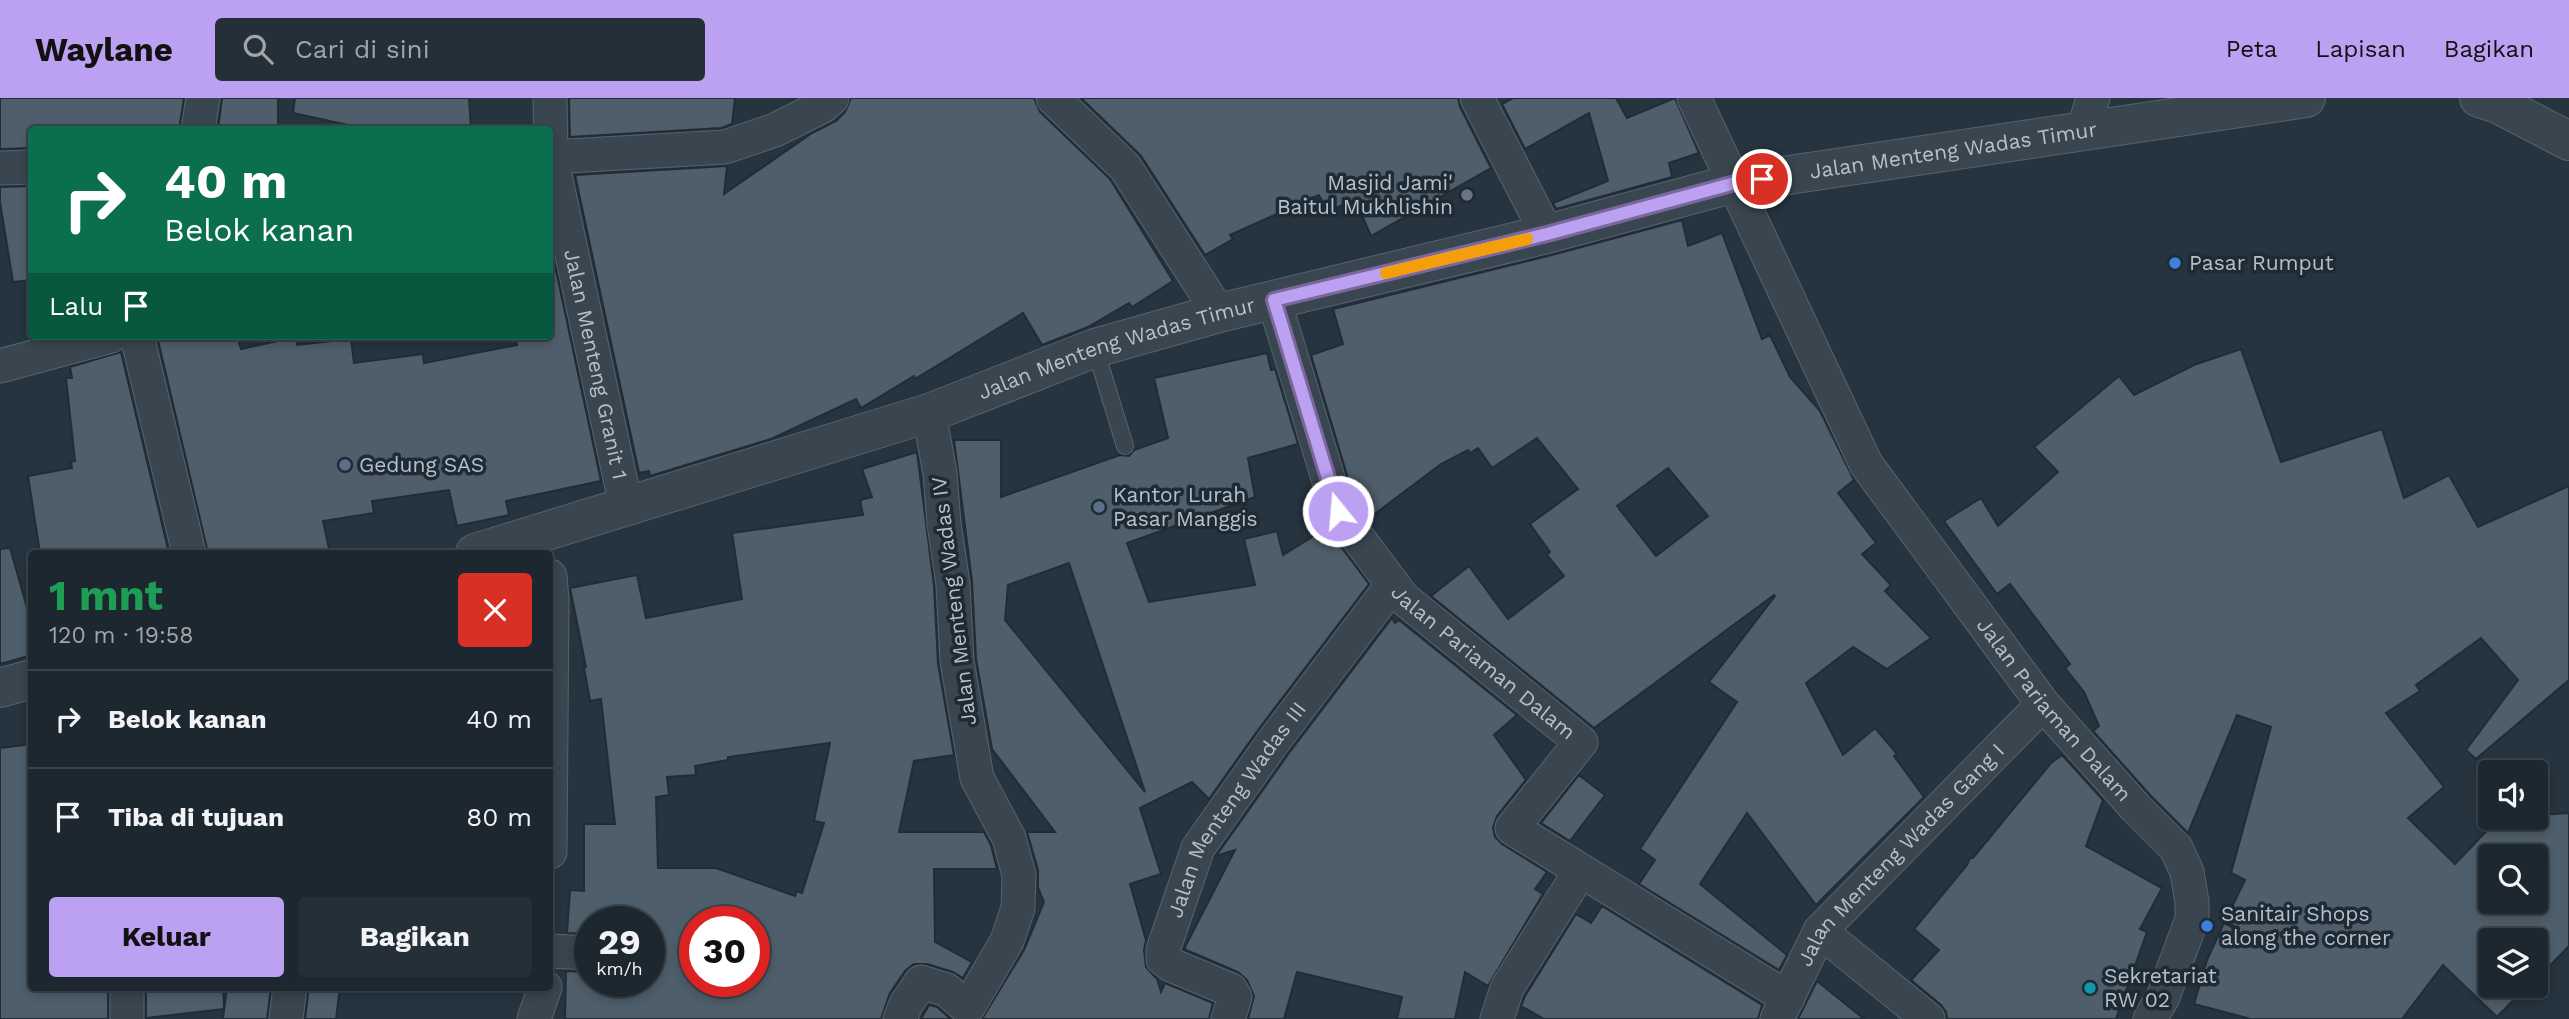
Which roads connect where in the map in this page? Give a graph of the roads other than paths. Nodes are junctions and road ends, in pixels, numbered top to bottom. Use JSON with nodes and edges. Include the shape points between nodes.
{"nodes":[{"id":1,"x":203,"y":98,"type":"edge"},
{"id":2,"x":550,"y":98,"type":"edge"},
{"id":3,"x":832,"y":98,"type":"edge"},
{"id":4,"x":1053,"y":98,"type":"edge"},
{"id":5,"x":1477,"y":98,"type":"edge"},
{"id":6,"x":1694,"y":98,"type":"edge"},
{"id":7,"x":2306,"y":98,"type":"edge"},
{"id":8,"x":2479,"y":98,"type":"edge"},
{"id":9,"x":2088,"y":115,"type":"edge"},
{"id":10,"x":199,"y":126,"type":"edge"},
{"id":11,"x":551,"y":126,"type":"edge"},
{"id":12,"x":2569,"y":141,"type":"edge"},
{"id":13,"x":553,"y":151,"type":"edge"},
{"id":14,"x":553,"y":160,"type":"edge"},
{"id":15,"x":28,"y":167,"type":"edge"},
{"id":16,"x":0,"y":168,"type":"edge"},
{"id":17,"x":1735,"y":183,"type":"junction"},
{"id":18,"x":1547,"y":234,"type":"junction"},
{"id":19,"x":1274,"y":300,"type":"junction"},
{"id":20,"x":1219,"y":313,"type":"junction"},
{"id":21,"x":96,"y":340,"type":"edge"},
{"id":22,"x":138,"y":340,"type":"edge"},
{"id":23,"x":1095,"y":348,"type":"junction"},
{"id":24,"x":0,"y":366,"type":"edge"},
{"id":25,"x":929,"y":413,"type":"junction"},
{"id":26,"x":1125,"y":446,"type":"dead end"},
{"id":27,"x":626,"y":506,"type":"junction"},
{"id":28,"x":546,"y":543,"type":"edge"},
{"id":29,"x":188,"y":550,"type":"edge"},
{"id":30,"x":496,"y":550,"type":"edge"},
{"id":31,"x":1393,"y":584,"type":"junction"},
{"id":32,"x":28,"y":680,"type":"edge"},
{"id":33,"x":0,"y":688,"type":"edge"},
{"id":34,"x":2043,"y":704,"type":"junction"},
{"id":35,"x":1581,"y":870,"type":"junction"},
{"id":36,"x":1820,"y":931,"type":"junction"},
{"id":37,"x":553,"y":951,"type":"edge"},
{"id":38,"x":574,"y":952,"type":"edge"},
{"id":39,"x":127,"y":991,"type":"edge"},
{"id":40,"x":290,"y":991,"type":"edge"},
{"id":41,"x":544,"y":991,"type":"edge"},
{"id":42,"x":1782,"y":1009,"type":"edge"},
{"id":43,"x":127,"y":1019,"type":"edge"},
{"id":44,"x":286,"y":1019,"type":"edge"},
{"id":45,"x":534,"y":1019,"type":"edge"},
{"id":46,"x":900,"y":1019,"type":"edge"},
{"id":47,"x":1228,"y":1019,"type":"edge"},
{"id":48,"x":1497,"y":1019,"type":"edge"},
{"id":49,"x":1928,"y":1019,"type":"edge"},
{"id":50,"x":2150,"y":1019,"type":"edge"}],
"edges":[{"from":1,"to":10,"type":"street"},
{"from":2,"to":11,"type":"street","name":"Jalan Menteng Granit 1"},
{"from":3,"to":13,"type":"street","via":[[775,130],[725,147]]},
{"from":4,"to":20,"type":"street","via":[[1125,167]]},
{"from":5,"to":18,"type":"street"},
{"from":6,"to":17,"type":"street","name":"Jalan Pariaman Dalam"},
{"from":7,"to":9,"type":"street","name":"Jalan Menteng Wadas Timur"},
{"from":8,"to":12,"type":"street"},
{"from":9,"to":17,"type":"street","name":"Jalan Menteng Wadas Timur"},
{"from":14,"to":27,"type":"street","name":"Jalan Menteng Granit 1"},
{"from":15,"to":16,"type":"street"},
{"from":17,"to":18,"type":"street","name":"Jalan Menteng Wadas Timur"},
{"from":17,"to":34,"type":"street","name":"Jalan Pariaman Dalam","via":[[1866,464]]},
{"from":18,"to":19,"type":"street","name":"Jalan Menteng Wadas Timur"},
{"from":19,"to":20,"type":"street","name":"Jalan Menteng Wadas Timur"},
{"from":19,"to":31,"type":"street","name":"Jalan Pariaman Dalam","via":[[1338,511]]},
{"from":20,"to":23,"type":"street","name":"Jalan Menteng Wadas Timur"},
{"from":21,"to":24,"type":"street"},
{"from":22,"to":29,"type":"street"},
{"from":23,"to":25,"type":"street","name":"Jalan Menteng Wadas Timur"},
{"from":23,"to":26,"type":"lane"},
{"from":25,"to":27,"type":"street","name":"Jalan Menteng Wadas Timur"},
{"from":25,"to":46,"type":"street","name":"Jalan Menteng Wadas IV","via":[[953,584],[957,661],[977,778],[1009,838],[1019,875],[1018,908],[1007,941],[970,1006],[947,990],[921,982]]},
{"from":27,"to":28,"type":"street","name":"Jalan Menteng Wadas Timur"},
{"from":28,"to":30,"type":"street","name":"Jalan Menteng Wadas Timur"},
{"from":31,"to":35,"type":"street","name":"Jalan Pariaman Dalam","via":[[1403,598],[1581,742],[1512,828]]},
{"from":31,"to":47,"type":"street","name":"Jalan Menteng Wadas III","via":[[1198,848],[1163,959],[1231,990],[1235,997]]},
{"from":32,"to":33,"type":"street"},
{"from":34,"to":36,"type":"street","name":"Jalan Menteng Wadas Gang I"},
{"from":34,"to":50,"type":"street","name":"Jalan Pariaman Dalam","via":[[2176,848],[2188,872],[2192,919]]},
{"from":35,"to":42,"type":"street","name":"Jalan Pariaman Dalam"},
{"from":35,"to":48,"type":"street","via":[[1507,988]]},
{"from":36,"to":42,"type":"street","name":"Jalan Menteng Wadas Gang I"},
{"from":36,"to":49,"type":"street"},
{"from":37,"to":38,"type":"street"},
{"from":39,"to":43,"type":"street"},
{"from":40,"to":44,"type":"street"},
{"from":41,"to":45,"type":"street"}]}
